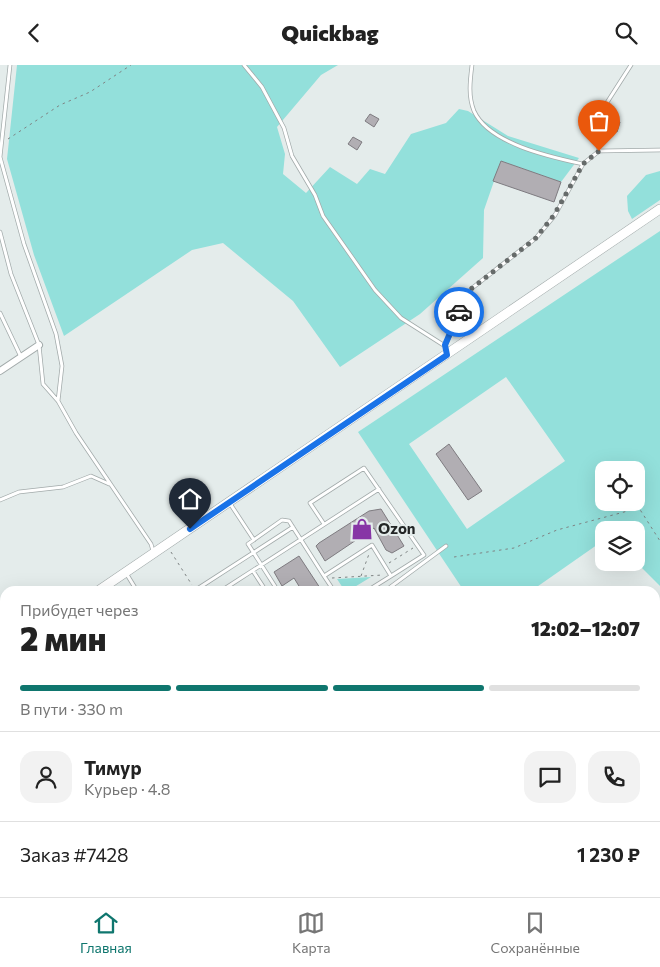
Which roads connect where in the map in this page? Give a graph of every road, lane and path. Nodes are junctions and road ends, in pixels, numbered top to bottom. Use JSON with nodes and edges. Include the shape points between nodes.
{"nodes":[{"id":1,"x":10,"y":65,"type":"edge"},
{"id":2,"x":131,"y":65,"type":"edge"},
{"id":3,"x":244,"y":65,"type":"edge"},
{"id":4,"x":472,"y":65,"type":"edge"},
{"id":5,"x":630,"y":65,"type":"edge"},
{"id":6,"x":2,"y":144,"type":"junction"},
{"id":7,"x":660,"y":150,"type":"edge"},
{"id":8,"x":599,"y":151,"type":"junction"},
{"id":9,"x":0,"y":157,"type":"edge"},
{"id":10,"x":583,"y":164,"type":"junction"},
{"id":11,"x":4,"y":172,"type":"junction"},
{"id":12,"x":0,"y":176,"type":"edge"},
{"id":13,"x":660,"y":209,"type":"edge"},
{"id":14,"x":0,"y":232,"type":"edge"},
{"id":15,"x":0,"y":313,"type":"edge"},
{"id":16,"x":39,"y":345,"type":"junction"},
{"id":17,"x":446,"y":350,"type":"junction"},
{"id":18,"x":21,"y":357,"type":"junction"},
{"id":19,"x":0,"y":371,"type":"edge"},
{"id":20,"x":58,"y":401,"type":"junction"},
{"id":21,"x":110,"y":484,"type":"junction"},
{"id":22,"x":379,"y":489,"type":"junction"},
{"id":23,"x":0,"y":500,"type":"edge"},
{"id":24,"x":229,"y":502,"type":"junction"},
{"id":25,"x":324,"y":524,"type":"junction"},
{"id":26,"x":293,"y":527,"type":"junction"},
{"id":27,"x":300,"y":539,"type":"junction"},
{"id":28,"x":254,"y":540,"type":"junction"},
{"id":29,"x":660,"y":541,"type":"edge"},
{"id":30,"x":167,"y":545,"type":"junction"},
{"id":31,"x":417,"y":545,"type":"junction"},
{"id":32,"x":372,"y":546,"type":"junction"},
{"id":33,"x":446,"y":546,"type":"dead end"},
{"id":34,"x":254,"y":552,"type":"junction"},
{"id":35,"x":154,"y":554,"type":"junction"},
{"id":36,"x":454,"y":557,"type":"dead end"},
{"id":37,"x":262,"y":565,"type":"junction"},
{"id":38,"x":385,"y":566,"type":"junction"},
{"id":39,"x":253,"y":571,"type":"junction"},
{"id":40,"x":125,"y":573,"type":"junction"},
{"id":41,"x":391,"y":575,"type":"junction"},
{"id":42,"x":360,"y":576,"type":"junction"},
{"id":43,"x":325,"y":577,"type":"junction"},
{"id":44,"x":106,"y":586,"type":"edge"},
{"id":45,"x":134,"y":586,"type":"edge"},
{"id":46,"x":191,"y":586,"type":"edge"},
{"id":47,"x":202,"y":586,"type":"edge"},
{"id":48,"x":229,"y":586,"type":"edge"},
{"id":49,"x":263,"y":586,"type":"edge"},
{"id":50,"x":275,"y":586,"type":"edge"},
{"id":51,"x":331,"y":586,"type":"edge"},
{"id":52,"x":374,"y":586,"type":"edge"},
{"id":53,"x":392,"y":586,"type":"edge"}],
"edges":[{"from":1,"to":6,"type":"lane"},
{"from":2,"to":6,"type":"path","via":[[90,91],[60,105]]},
{"from":3,"to":17,"type":"lane","via":[[262,87],[284,128],[292,156],[315,195],[323,216],[375,290],[402,318]]},
{"from":4,"to":10,"type":"lane","via":[[469,90],[475,112],[488,128],[522,147]]},
{"from":5,"to":8,"type":"lane","via":[[599,115],[596,129]]},
{"from":6,"to":9,"type":"lane"},
{"from":7,"to":8,"type":"lane"},
{"from":8,"to":10,"type":"lane"},
{"from":9,"to":11,"type":"lane"},
{"from":10,"to":17,"type":"lane","via":[[554,215],[536,238],[471,289]]},
{"from":11,"to":12,"type":"lane"},
{"from":11,"to":20,"type":"lane","via":[[27,253],[56,334],[62,366]]},
{"from":13,"to":17,"type":"street"},
{"from":14,"to":16,"type":"lane","via":[[11,274]]},
{"from":15,"to":18,"type":"lane"},
{"from":16,"to":18,"type":"street"},
{"from":16,"to":20,"type":"lane","via":[[42,383]]},
{"from":17,"to":24,"type":"street"},
{"from":18,"to":19,"type":"street"},
{"from":20,"to":21,"type":"lane"},
{"from":21,"to":23,"type":"lane","via":[[91,476],[63,487],[19,492]]},
{"from":21,"to":35,"type":"lane","via":[[151,544]]},
{"from":22,"to":25,"type":"lane"},
{"from":22,"to":25,"type":"lane","via":[[364,468],[310,503]]},
{"from":22,"to":31,"type":"lane"},
{"from":24,"to":28,"type":"lane"},
{"from":24,"to":30,"type":"street"},
{"from":25,"to":27,"type":"lane"},
{"from":26,"to":27,"type":"lane"},
{"from":26,"to":28,"type":"lane","via":[[289,521],[282,520]]},
{"from":26,"to":34,"type":"lane"},
{"from":27,"to":37,"type":"lane"},
{"from":27,"to":43,"type":"lane"},
{"from":28,"to":34,"type":"lane","via":[[248,544]]},
{"from":29,"to":36,"type":"path","via":[[640,508],[557,529],[514,548]]},
{"from":30,"to":35,"type":"street"},
{"from":30,"to":46,"type":"path"},
{"from":31,"to":38,"type":"path"},
{"from":31,"to":41,"type":"lane","via":[[424,555]]},
{"from":32,"to":38,"type":"lane"},
{"from":32,"to":42,"type":"path"},
{"from":32,"to":43,"type":"lane"},
{"from":33,"to":53,"type":"lane"},
{"from":34,"to":37,"type":"lane"},
{"from":34,"to":47,"type":"lane"},
{"from":35,"to":40,"type":"street"},
{"from":37,"to":39,"type":"lane"},
{"from":37,"to":50,"type":"lane"},
{"from":38,"to":41,"type":"lane"},
{"from":39,"to":48,"type":"lane"},
{"from":39,"to":49,"type":"lane"},
{"from":40,"to":44,"type":"street"},
{"from":40,"to":45,"type":"lane"},
{"from":41,"to":42,"type":"path"},
{"from":41,"to":52,"type":"lane"},
{"from":42,"to":43,"type":"path"},
{"from":43,"to":51,"type":"lane"}]}
